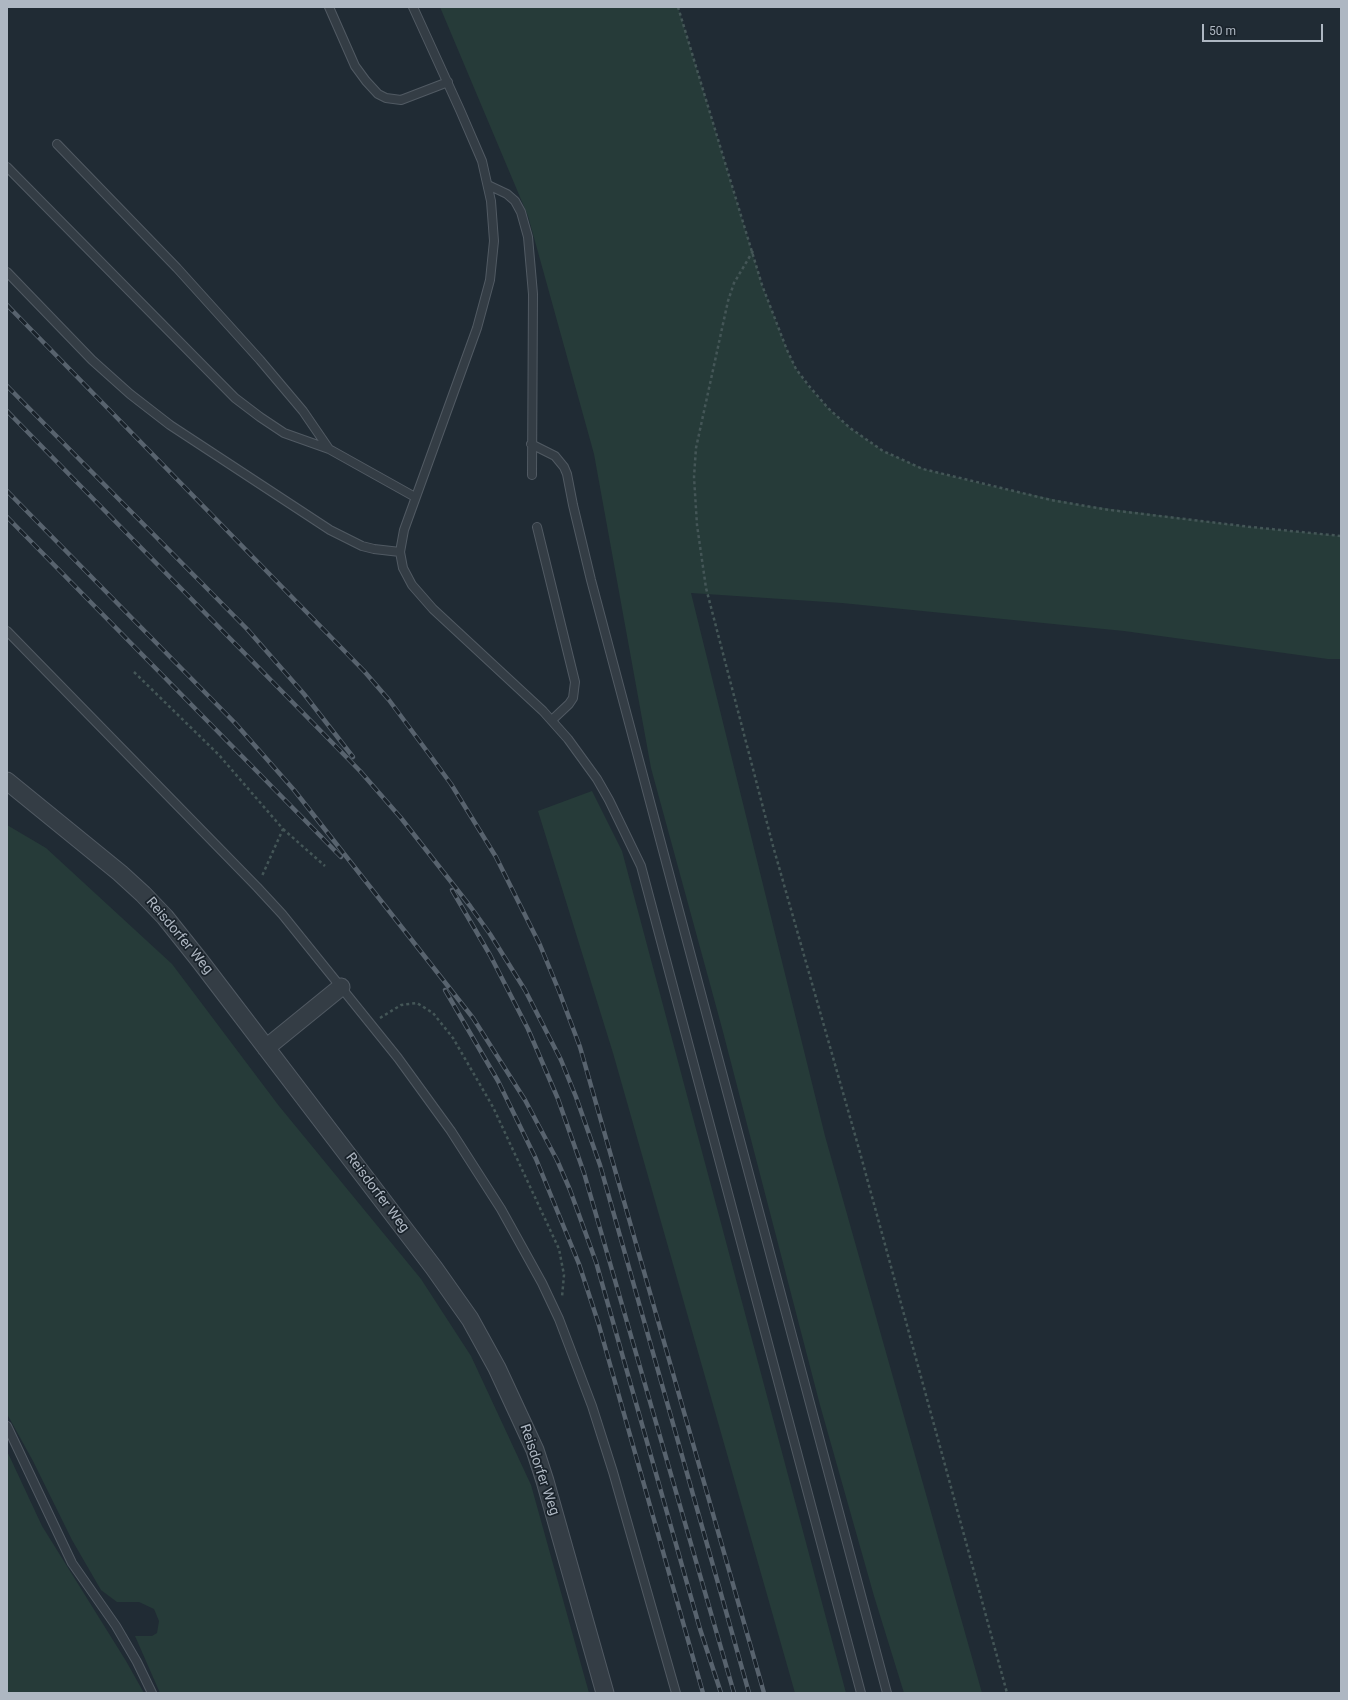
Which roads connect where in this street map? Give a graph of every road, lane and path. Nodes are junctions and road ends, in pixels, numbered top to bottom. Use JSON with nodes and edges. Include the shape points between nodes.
{"nodes":[{"id":1,"x":330,"y":7,"type":"edge"},
{"id":2,"x":414,"y":7,"type":"edge"},
{"id":3,"x":678,"y":7,"type":"edge"},
{"id":4,"x":448,"y":82,"type":"junction"},
{"id":5,"x":57,"y":144,"type":"dead end"},
{"id":6,"x":7,"y":167,"type":"edge"},
{"id":7,"x":488,"y":185,"type":"junction"},
{"id":8,"x":753,"y":251,"type":"junction"},
{"id":9,"x":7,"y":272,"type":"edge"},
{"id":10,"x":531,"y":444,"type":"junction"},
{"id":11,"x":329,"y":449,"type":"junction"},
{"id":12,"x":532,"y":475,"type":"dead end"},
{"id":13,"x":415,"y":497,"type":"junction"},
{"id":14,"x":537,"y":527,"type":"dead end"},
{"id":15,"x":1341,"y":536,"type":"edge"},
{"id":16,"x":400,"y":552,"type":"junction"},
{"id":17,"x":7,"y":632,"type":"edge"},
{"id":18,"x":134,"y":672,"type":"dead end"},
{"id":19,"x":552,"y":720,"type":"junction"},
{"id":20,"x":7,"y":781,"type":"edge"},
{"id":21,"x":283,"y":829,"type":"junction"},
{"id":22,"x":324,"y":866,"type":"dead end"},
{"id":23,"x":257,"y":887,"type":"junction"},
{"id":24,"x":341,"y":987,"type":"junction"},
{"id":25,"x":372,"y":1024,"type":"junction"},
{"id":26,"x":266,"y":1048,"type":"junction"},
{"id":27,"x":559,"y":1319,"type":"junction"},
{"id":28,"x":7,"y":1426,"type":"edge"},
{"id":29,"x":152,"y":1693,"type":"edge"},
{"id":30,"x":605,"y":1693,"type":"edge"},
{"id":31,"x":676,"y":1693,"type":"edge"},
{"id":32,"x":861,"y":1693,"type":"edge"},
{"id":33,"x":887,"y":1693,"type":"edge"},
{"id":34,"x":1007,"y":1693,"type":"edge"}],
"edges":[{"from":1,"to":4,"type":"lane","via":[[355,66],[378,94],[401,100]]},
{"from":2,"to":4,"type":"lane"},
{"from":3,"to":8,"type":"path"},
{"from":4,"to":7,"type":"lane","via":[[477,149]]},
{"from":5,"to":11,"type":"lane","via":[[177,268],[269,370],[312,423]]},
{"from":6,"to":11,"type":"lane","via":[[235,398],[284,433]]},
{"from":7,"to":10,"type":"lane","via":[[515,201],[528,237],[533,294]]},
{"from":7,"to":13,"type":"lane","via":[[494,241],[490,280],[477,328]]},
{"from":8,"to":15,"type":"path","via":[[768,302],[796,369],[817,397],[840,420],[893,456],[955,478],[1080,505]]},
{"from":8,"to":34,"type":"path","via":[[734,283],[728,301],[696,448],[694,477],[706,588],[773,846],[860,1149]]},
{"from":9,"to":16,"type":"lane","via":[[92,360],[170,425],[330,530],[362,546]]},
{"from":10,"to":12,"type":"lane"},
{"from":10,"to":33,"type":"lane","via":[[555,456],[567,474],[591,580]]},
{"from":11,"to":13,"type":"lane"},
{"from":13,"to":16,"type":"lane"},
{"from":14,"to":19,"type":"lane","via":[[575,682],[573,698]]},
{"from":16,"to":19,"type":"lane","via":[[403,568],[418,593]]},
{"from":17,"to":23,"type":"lane"},
{"from":18,"to":21,"type":"path","via":[[219,755]]},
{"from":19,"to":32,"type":"lane","via":[[576,749],[610,800],[641,866]]},
{"from":20,"to":26,"type":"street","name":"Reisdorfer Weg","via":[[120,873],[154,905]]},
{"from":21,"to":22,"type":"path"},
{"from":21,"to":23,"type":"path"},
{"from":23,"to":24,"type":"lane"},
{"from":24,"to":25,"type":"lane"},
{"from":24,"to":26,"type":"street"},
{"from":25,"to":27,"type":"lane","via":[[482,1177],[522,1246]]},
{"from":25,"to":27,"type":"path","via":[[401,1005],[417,1003],[433,1013],[453,1038],[496,1113],[559,1249],[564,1275]]},
{"from":26,"to":30,"type":"street","name":"Reisdorfer Weg","via":[[434,1268],[470,1319],[497,1368],[539,1463]]},
{"from":27,"to":31,"type":"lane","via":[[602,1437]]},
{"from":28,"to":29,"type":"lane","via":[[72,1563],[119,1630]]}]}
